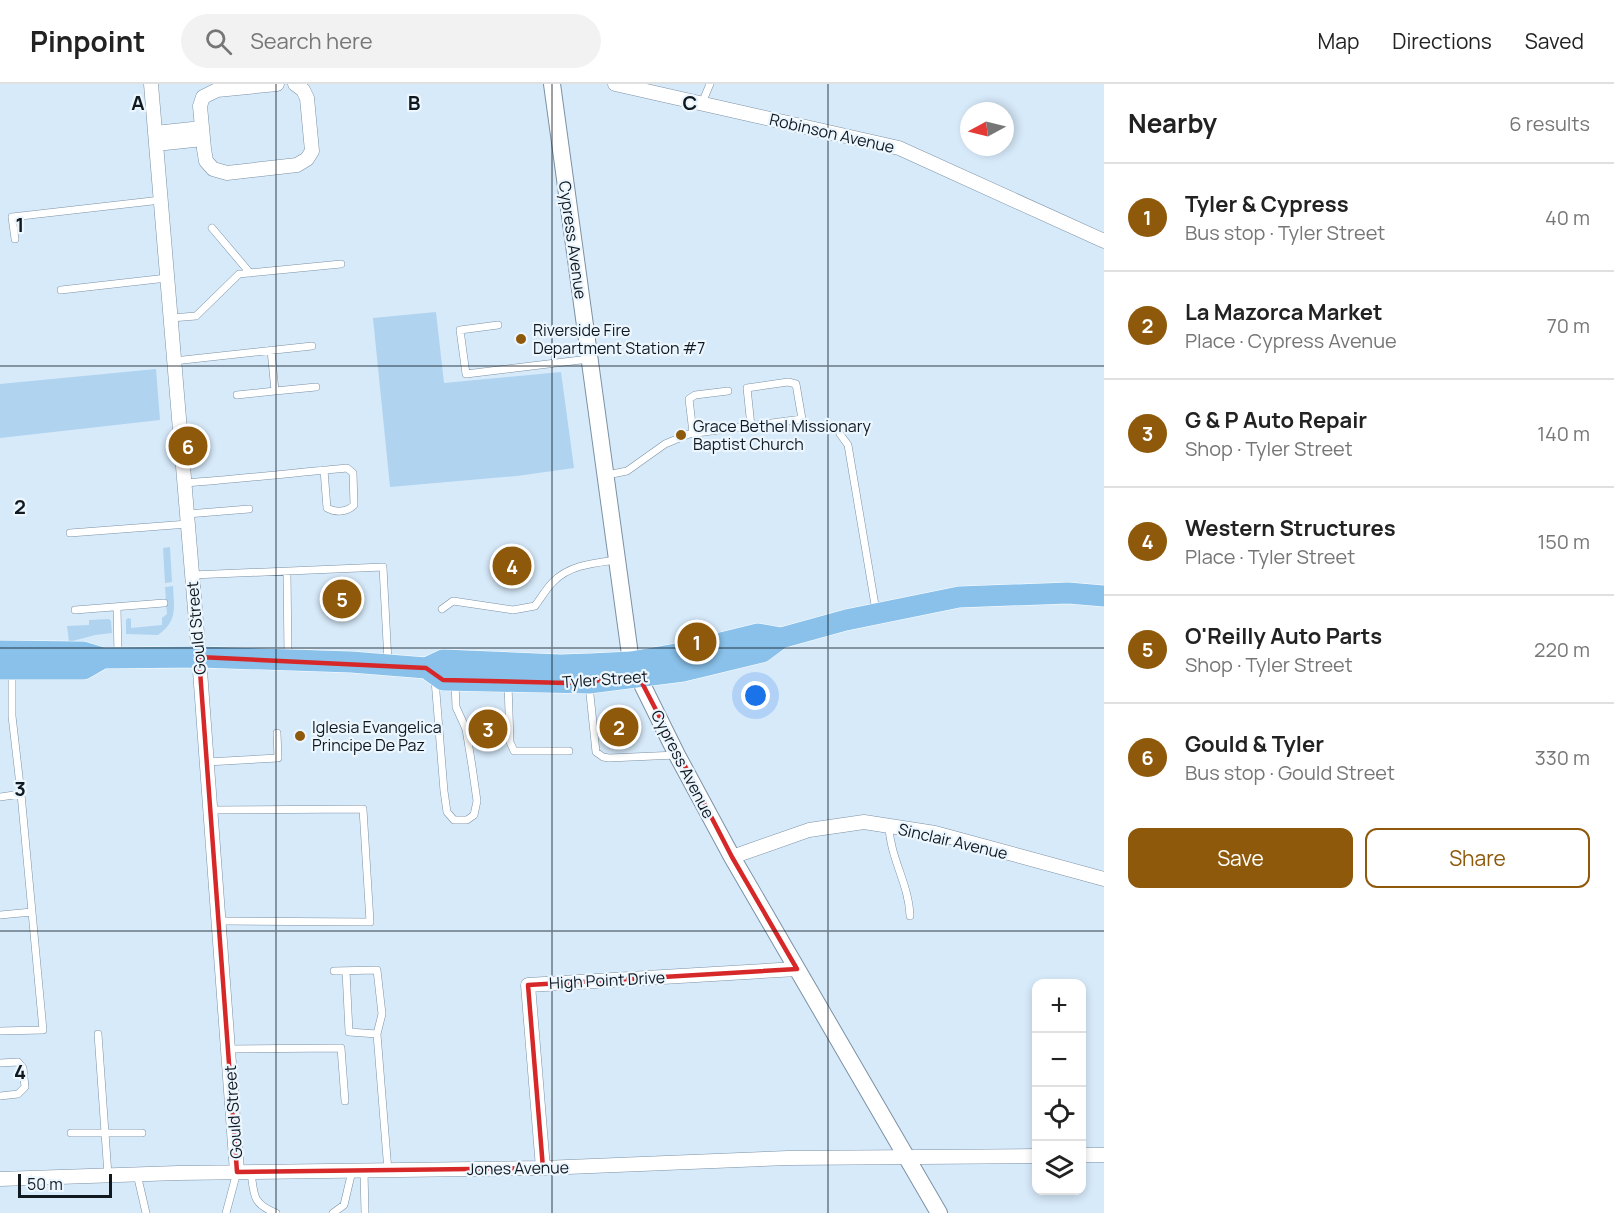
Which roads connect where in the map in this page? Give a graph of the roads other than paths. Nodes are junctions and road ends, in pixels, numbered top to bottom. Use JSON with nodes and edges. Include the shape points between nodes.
{"nodes":[{"id":1,"x":151,"y":84,"type":"edge"},
{"id":2,"x":277,"y":84,"type":"edge"},
{"id":3,"x":296,"y":84,"type":"edge"},
{"id":4,"x":552,"y":84,"type":"edge"},
{"id":5,"x":710,"y":84,"type":"edge"},
{"id":6,"x":623,"y":85,"type":"edge"},
{"id":7,"x":702,"y":103,"type":"junction"},
{"id":8,"x":202,"y":133,"type":"junction"},
{"id":9,"x":156,"y":138,"type":"junction"},
{"id":10,"x":161,"y":200,"type":"junction"},
{"id":11,"x":212,"y":228,"type":"dead end"},
{"id":12,"x":15,"y":239,"type":"dead end"},
{"id":13,"x":1104,"y":241,"type":"edge"},
{"id":14,"x":341,"y":264,"type":"dead end"},
{"id":15,"x":250,"y":273,"type":"junction"},
{"id":16,"x":168,"y":278,"type":"junction"},
{"id":17,"x":61,"y":290,"type":"dead end"},
{"id":18,"x":171,"y":318,"type":"junction"},
{"id":19,"x":498,"y":325,"type":"dead end"},
{"id":20,"x":312,"y":346,"type":"dead end"},
{"id":21,"x":271,"y":350,"type":"junction"},
{"id":22,"x":589,"y":359,"type":"junction"},
{"id":23,"x":174,"y":361,"type":"junction"},
{"id":24,"x":316,"y":387,"type":"dead end"},
{"id":25,"x":275,"y":391,"type":"junction"},
{"id":26,"x":728,"y":391,"type":"dead end"},
{"id":27,"x":237,"y":395,"type":"dead end"},
{"id":28,"x":751,"y":426,"type":"junction"},
{"id":29,"x":693,"y":434,"type":"junction"},
{"id":30,"x":840,"y":434,"type":"dead end"},
{"id":31,"x":324,"y":470,"type":"junction"},
{"id":32,"x":604,"y":476,"type":"junction"},
{"id":33,"x":185,"y":483,"type":"junction"},
{"id":34,"x":249,"y":509,"type":"dead end"},
{"id":35,"x":188,"y":519,"type":"junction"},
{"id":36,"x":70,"y":533,"type":"dead end"},
{"id":37,"x":616,"y":560,"type":"junction"},
{"id":38,"x":286,"y":572,"type":"junction"},
{"id":39,"x":192,"y":575,"type":"junction"},
{"id":40,"x":1104,"y":596,"type":"edge"},
{"id":41,"x":164,"y":603,"type":"dead end"},
{"id":42,"x":117,"y":607,"type":"junction"},
{"id":43,"x":442,"y":609,"type":"dead end"},
{"id":44,"x":75,"y":610,"type":"dead end"},
{"id":45,"x":876,"y":614,"type":"junction"},
{"id":46,"x":0,"y":651,"type":"edge"},
{"id":47,"x":199,"y":657,"type":"junction"},
{"id":48,"x":111,"y":658,"type":"junction"},
{"id":49,"x":288,"y":660,"type":"junction"},
{"id":50,"x":388,"y":665,"type":"junction"},
{"id":51,"x":6,"y":669,"type":"edge"},
{"id":52,"x":635,"y":669,"type":"junction"},
{"id":53,"x":438,"y":674,"type":"junction"},
{"id":54,"x":508,"y":681,"type":"junction"},
{"id":55,"x":589,"y":682,"type":"junction"},
{"id":56,"x":277,"y":733,"type":"dead end"},
{"id":57,"x":569,"y":751,"type":"dead end"},
{"id":58,"x":677,"y":755,"type":"junction"},
{"id":59,"x":207,"y":762,"type":"junction"},
{"id":60,"x":21,"y":794,"type":"junction"},
{"id":61,"x":0,"y":797,"type":"edge"},
{"id":62,"x":211,"y":810,"type":"junction"},
{"id":63,"x":889,"y":826,"type":"junction"},
{"id":64,"x":732,"y":856,"type":"junction"},
{"id":65,"x":1104,"y":879,"type":"edge"},
{"id":66,"x":32,"y":912,"type":"junction"},
{"id":67,"x":0,"y":915,"type":"edge"},
{"id":68,"x":910,"y":916,"type":"dead end"},
{"id":69,"x":219,"y":921,"type":"junction"},
{"id":70,"x":797,"y":969,"type":"junction"},
{"id":71,"x":334,"y":971,"type":"dead end"},
{"id":72,"x":346,"y":971,"type":"junction"},
{"id":73,"x":0,"y":1031,"type":"edge"},
{"id":74,"x":99,"y":1034,"type":"dead end"},
{"id":75,"x":377,"y":1034,"type":"junction"},
{"id":76,"x":228,"y":1049,"type":"junction"},
{"id":77,"x":0,"y":1063,"type":"edge"},
{"id":78,"x":0,"y":1096,"type":"edge"},
{"id":79,"x":345,"y":1101,"type":"dead end"},
{"id":80,"x":71,"y":1133,"type":"dead end"},
{"id":81,"x":105,"y":1133,"type":"junction"},
{"id":82,"x":141,"y":1133,"type":"dead end"},
{"id":83,"x":1086,"y":1155,"type":"edge"},
{"id":84,"x":1104,"y":1155,"type":"edge"},
{"id":85,"x":1032,"y":1156,"type":"edge"},
{"id":86,"x":908,"y":1158,"type":"junction"},
{"id":87,"x":543,"y":1168,"type":"junction"},
{"id":88,"x":358,"y":1171,"type":"junction"},
{"id":89,"x":388,"y":1171,"type":"junction"},
{"id":90,"x":244,"y":1172,"type":"junction"},
{"id":91,"x":137,"y":1174,"type":"junction"},
{"id":92,"x":108,"y":1175,"type":"junction"},
{"id":93,"x":0,"y":1179,"type":"edge"},
{"id":94,"x":147,"y":1213,"type":"edge"},
{"id":95,"x":226,"y":1213,"type":"edge"},
{"id":96,"x":276,"y":1213,"type":"edge"},
{"id":97,"x":333,"y":1213,"type":"edge"},
{"id":98,"x":365,"y":1213,"type":"edge"},
{"id":99,"x":939,"y":1213,"type":"edge"}],
"edges":[{"from":1,"to":9,"type":"street","name":"Gould Street"},
{"from":2,"to":8,"type":"street","via":[[217,90],[203,97]]},
{"from":3,"to":8,"type":"street","via":[[307,98],[312,151],[297,165],[227,173],[213,169],[207,161]]},
{"from":4,"to":22,"type":"street","name":"Cypress Avenue"},
{"from":5,"to":7,"type":"lane"},
{"from":6,"to":7,"type":"street","name":"Robinson Avenue"},
{"from":7,"to":13,"type":"street","name":"Robinson Avenue","via":[[899,148]]},
{"from":8,"to":9,"type":"street"},
{"from":9,"to":10,"type":"street","name":"Gould Street"},
{"from":10,"to":12,"type":"lane","via":[[12,217]]},
{"from":10,"to":16,"type":"street","name":"Gould Street"},
{"from":11,"to":15,"type":"lane"},
{"from":14,"to":15,"type":"lane"},
{"from":15,"to":18,"type":"lane","via":[[239,274],[196,316]]},
{"from":16,"to":17,"type":"lane"},
{"from":16,"to":18,"type":"street","name":"Gould Street"},
{"from":18,"to":23,"type":"street","name":"Gould Street"},
{"from":19,"to":22,"type":"lane","via":[[460,330],[466,374]]},
{"from":20,"to":21,"type":"lane"},
{"from":21,"to":23,"type":"lane"},
{"from":21,"to":25,"type":"lane"},
{"from":22,"to":32,"type":"street","name":"Cypress Avenue"},
{"from":23,"to":33,"type":"street","name":"Gould Street"},
{"from":24,"to":25,"type":"lane"},
{"from":25,"to":27,"type":"lane"},
{"from":26,"to":29,"type":"lane","via":[[692,396],[689,403]]},
{"from":28,"to":28,"type":"lane","via":[[802,419],[796,384],[747,388]]},
{"from":28,"to":29,"type":"lane"},
{"from":29,"to":32,"type":"lane","via":[[665,444],[627,471]]},
{"from":30,"to":45,"type":"lane","via":[[848,446]]},
{"from":31,"to":31,"type":"lane","via":[[347,468],[352,473],[354,505],[349,510],[327,508]]},
{"from":31,"to":33,"type":"lane"},
{"from":32,"to":37,"type":"street","name":"Cypress Avenue"},
{"from":33,"to":35,"type":"street","name":"Gould Street"},
{"from":34,"to":35,"type":"lane"},
{"from":35,"to":36,"type":"lane"},
{"from":35,"to":39,"type":"street","name":"Gould Street"},
{"from":37,"to":43,"type":"lane","via":[[586,564],[567,572],[553,582],[535,606],[513,610],[453,602]]},
{"from":37,"to":52,"type":"street","name":"Cypress Avenue"},
{"from":38,"to":39,"type":"lane"},
{"from":38,"to":49,"type":"lane"},
{"from":38,"to":50,"type":"lane","via":[[383,567]]},
{"from":39,"to":47,"type":"street","name":"Gould Street"},
{"from":40,"to":45,"type":"main road","name":"Tyler Street","via":[[1068,593],[959,597]]},
{"from":41,"to":42,"type":"lane"},
{"from":42,"to":44,"type":"lane"},
{"from":42,"to":48,"type":"lane"},
{"from":45,"to":52,"type":"main road","name":"Tyler Street","via":[[781,638],[762,652],[682,671]]},
{"from":46,"to":48,"type":"main road","name":"Tyler Street","via":[[83,652]]},
{"from":47,"to":48,"type":"main road","name":"Tyler Street"},
{"from":47,"to":49,"type":"main road","name":"Tyler Street"},
{"from":47,"to":59,"type":"street","name":"Gould Street"},
{"from":48,"to":51,"type":"main road","name":"Tyler Street","via":[[84,669]]},
{"from":49,"to":50,"type":"main road","name":"Tyler Street"},
{"from":50,"to":53,"type":"main road","name":"Tyler Street"},
{"from":51,"to":60,"type":"lane"},
{"from":52,"to":53,"type":"main road","name":"Tyler Street","via":[[444,660]]},
{"from":52,"to":55,"type":"main road","name":"Tyler Street"},
{"from":52,"to":58,"type":"street","name":"Cypress Avenue"},
{"from":53,"to":53,"type":"lane","via":[[447,812],[454,819],[467,820],[474,815],[477,801],[466,729]]},
{"from":53,"to":54,"type":"main road","name":"Tyler Street"},
{"from":54,"to":55,"type":"main road","name":"Tyler Street"},
{"from":54,"to":57,"type":"lane","via":[[510,742],[514,751]]},
{"from":55,"to":58,"type":"lane","via":[[599,755]]},
{"from":56,"to":59,"type":"lane","via":[[278,758]]},
{"from":58,"to":64,"type":"street","name":"Cypress Avenue"},
{"from":59,"to":62,"type":"street","name":"Gould Street"},
{"from":60,"to":61,"type":"lane"},
{"from":60,"to":66,"type":"lane"},
{"from":62,"to":69,"type":"street","name":"Gould Street"},
{"from":62,"to":69,"type":"lane","via":[[363,809],[370,922]]},
{"from":63,"to":64,"type":"street","name":"Sinclair Avenue","via":[[864,822],[809,830]]},
{"from":63,"to":65,"type":"street","name":"Sinclair Avenue","via":[[935,833]]},
{"from":63,"to":68,"type":"lane","via":[[889,842],[910,900]]},
{"from":64,"to":70,"type":"street","name":"Cypress Avenue"},
{"from":66,"to":67,"type":"lane"},
{"from":66,"to":73,"type":"lane","via":[[43,1030]]},
{"from":69,"to":76,"type":"street","name":"Gould Street"},
{"from":70,"to":86,"type":"street","name":"Cypress Avenue"},
{"from":70,"to":87,"type":"street","name":"High Point Drive","via":[[528,985]]},
{"from":71,"to":72,"type":"lane"},
{"from":72,"to":75,"type":"lane","via":[[349,1032]]},
{"from":72,"to":75,"type":"lane","via":[[376,970],[382,1014]]},
{"from":74,"to":81,"type":"lane"},
{"from":75,"to":89,"type":"lane"},
{"from":76,"to":79,"type":"lane","via":[[341,1048]]},
{"from":76,"to":90,"type":"street","name":"Gould Street"},
{"from":77,"to":78,"type":"lane","via":[[18,1062],[24,1068],[25,1087],[18,1094]]},
{"from":80,"to":81,"type":"lane"},
{"from":81,"to":82,"type":"lane"},
{"from":81,"to":92,"type":"lane"},
{"from":83,"to":84,"type":"street"},
{"from":85,"to":86,"type":"street","name":"Jones Avenue"},
{"from":86,"to":87,"type":"street","name":"Jones Avenue","via":[[788,1158]]},
{"from":86,"to":99,"type":"street","name":"Cypress Avenue"},
{"from":87,"to":89,"type":"street","name":"Jones Avenue"},
{"from":88,"to":89,"type":"street","name":"Jones Avenue"},
{"from":88,"to":90,"type":"street","name":"Jones Avenue"},
{"from":88,"to":97,"type":"lane","via":[[344,1205]]},
{"from":88,"to":98,"type":"lane"},
{"from":90,"to":91,"type":"street","name":"Jones Avenue"},
{"from":90,"to":95,"type":"lane"},
{"from":90,"to":96,"type":"lane","via":[[254,1197],[262,1207]]},
{"from":91,"to":92,"type":"street","name":"Jones Avenue"},
{"from":91,"to":94,"type":"lane"},
{"from":92,"to":93,"type":"street","name":"Jones Avenue"}]}
